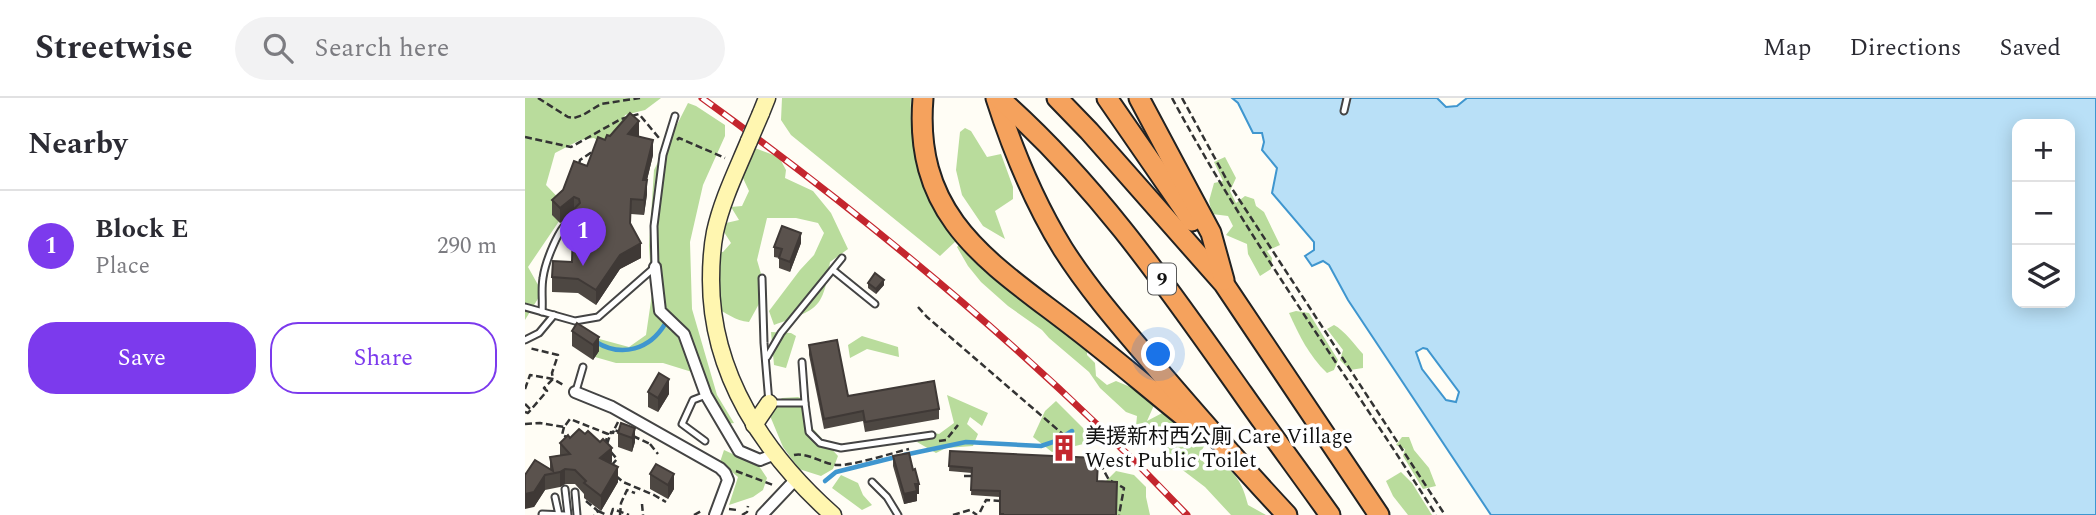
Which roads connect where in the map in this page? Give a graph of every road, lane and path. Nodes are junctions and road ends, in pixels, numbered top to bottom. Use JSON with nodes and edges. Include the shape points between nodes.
{"nodes":[{"id":1,"x":538,"y":98,"type":"edge"},
{"id":2,"x":640,"y":98,"type":"edge"},
{"id":3,"x":923,"y":98,"type":"edge"},
{"id":4,"x":997,"y":98,"type":"edge"},
{"id":5,"x":1057,"y":98,"type":"edge"},
{"id":6,"x":1107,"y":98,"type":"edge"},
{"id":7,"x":1139,"y":98,"type":"edge"},
{"id":8,"x":1172,"y":98,"type":"edge"},
{"id":9,"x":1182,"y":98,"type":"edge"},
{"id":10,"x":1347,"y":98,"type":"edge"},
{"id":11,"x":764,"y":105,"type":"edge"},
{"id":12,"x":1344,"y":111,"type":"dead end"},
{"id":13,"x":675,"y":116,"type":"dead end"},
{"id":14,"x":525,"y":137,"type":"edge"},
{"id":15,"x":667,"y":144,"type":"junction"},
{"id":16,"x":595,"y":150,"type":"edge"},
{"id":17,"x":723,"y":157,"type":"dead end"},
{"id":18,"x":580,"y":160,"type":"junction"},
{"id":19,"x":577,"y":170,"type":"edge"},
{"id":20,"x":585,"y":172,"type":"edge"},
{"id":21,"x":575,"y":217,"type":"edge"},
{"id":22,"x":842,"y":258,"type":"dead end"},
{"id":23,"x":1218,"y":258,"type":"junction"},
{"id":24,"x":655,"y":267,"type":"junction"},
{"id":25,"x":833,"y":270,"type":"junction"},
{"id":26,"x":762,"y":278,"type":"dead end"},
{"id":27,"x":1224,"y":284,"type":"junction"},
{"id":28,"x":875,"y":304,"type":"dead end"},
{"id":29,"x":525,"y":307,"type":"edge"},
{"id":30,"x":918,"y":307,"type":"dead end"},
{"id":31,"x":543,"y":312,"type":"junction"},
{"id":32,"x":554,"y":315,"type":"junction"},
{"id":33,"x":525,"y":340,"type":"edge"},
{"id":34,"x":525,"y":347,"type":"edge"},
{"id":35,"x":765,"y":360,"type":"junction"},
{"id":36,"x":802,"y":362,"type":"dead end"},
{"id":37,"x":583,"y":368,"type":"dead end"},
{"id":38,"x":553,"y":379,"type":"junction"},
{"id":39,"x":525,"y":389,"type":"edge"},
{"id":40,"x":575,"y":392,"type":"junction"},
{"id":41,"x":706,"y":396,"type":"junction"},
{"id":42,"x":769,"y":403,"type":"junction"},
{"id":43,"x":805,"y":403,"type":"junction"},
{"id":44,"x":525,"y":404,"type":"edge"},
{"id":45,"x":531,"y":410,"type":"junction"},
{"id":46,"x":525,"y":412,"type":"edge"},
{"id":47,"x":619,"y":420,"type":"dead end"},
{"id":48,"x":525,"y":424,"type":"edge"},
{"id":49,"x":754,"y":425,"type":"junction"},
{"id":50,"x":564,"y":427,"type":"junction"},
{"id":51,"x":614,"y":430,"type":"junction"},
{"id":52,"x":933,"y":435,"type":"dead end"},
{"id":53,"x":1065,"y":436,"type":"dead end"},
{"id":54,"x":575,"y":440,"type":"edge"},
{"id":55,"x":607,"y":441,"type":"junction"},
{"id":56,"x":705,"y":441,"type":"dead end"},
{"id":57,"x":650,"y":444,"type":"junction"},
{"id":58,"x":603,"y":447,"type":"edge"},
{"id":59,"x":661,"y":448,"type":"dead end"},
{"id":60,"x":657,"y":454,"type":"dead end"},
{"id":61,"x":775,"y":454,"type":"junction"},
{"id":62,"x":1235,"y":460,"type":"junction"},
{"id":63,"x":1096,"y":464,"type":"edge"},
{"id":64,"x":607,"y":471,"type":"edge"},
{"id":65,"x":740,"y":473,"type":"dead end"},
{"id":66,"x":615,"y":475,"type":"edge"},
{"id":67,"x":964,"y":476,"type":"dead end"},
{"id":68,"x":982,"y":476,"type":"edge"},
{"id":69,"x":795,"y":480,"type":"junction"},
{"id":70,"x":872,"y":482,"type":"dead end"},
{"id":71,"x":773,"y":485,"type":"dead end"},
{"id":72,"x":565,"y":489,"type":"dead end"},
{"id":73,"x":575,"y":492,"type":"dead end"},
{"id":74,"x":635,"y":493,"type":"dead end"},
{"id":75,"x":555,"y":497,"type":"dead end"},
{"id":76,"x":583,"y":498,"type":"dead end"},
{"id":77,"x":1000,"y":500,"type":"edge"},
{"id":78,"x":666,"y":502,"type":"dead end"},
{"id":79,"x":642,"y":504,"type":"dead end"},
{"id":80,"x":708,"y":504,"type":"dead end"},
{"id":81,"x":748,"y":506,"type":"dead end"},
{"id":82,"x":728,"y":508,"type":"dead end"},
{"id":83,"x":598,"y":510,"type":"junction"},
{"id":84,"x":737,"y":510,"type":"dead end"},
{"id":85,"x":542,"y":513,"type":"edge"},
{"id":86,"x":620,"y":513,"type":"edge"},
{"id":87,"x":979,"y":513,"type":"edge"},
{"id":88,"x":559,"y":515,"type":"edge"},
{"id":89,"x":566,"y":515,"type":"edge"},
{"id":90,"x":577,"y":515,"type":"edge"},
{"id":91,"x":594,"y":515,"type":"edge"},
{"id":92,"x":609,"y":515,"type":"edge"},
{"id":93,"x":629,"y":515,"type":"edge"},
{"id":94,"x":643,"y":515,"type":"edge"},
{"id":95,"x":694,"y":515,"type":"edge"},
{"id":96,"x":715,"y":515,"type":"edge"},
{"id":97,"x":742,"y":515,"type":"edge"},
{"id":98,"x":762,"y":515,"type":"edge"},
{"id":99,"x":833,"y":515,"type":"edge"},
{"id":100,"x":898,"y":515,"type":"edge"},
{"id":101,"x":953,"y":515,"type":"edge"},
{"id":102,"x":1119,"y":515,"type":"edge"},
{"id":103,"x":1287,"y":515,"type":"edge"},
{"id":104,"x":1330,"y":515,"type":"edge"},
{"id":105,"x":1379,"y":515,"type":"edge"},
{"id":106,"x":1436,"y":515,"type":"edge"},
{"id":107,"x":1445,"y":515,"type":"edge"}],
"edges":[{"from":1,"to":2,"type":"path","via":[[574,118],[601,104]]},
{"from":3,"to":62,"type":"highway","via":[[923,148],[930,177],[963,235],[1008,277]]},
{"from":4,"to":62,"type":"highway","via":[[1015,152],[1046,219],[1081,275]]},
{"from":4,"to":104,"type":"highway","number":"9","via":[[1062,158],[1125,232]]},
{"from":5,"to":27,"type":"highway","number":"9"},
{"from":6,"to":23,"type":"highway"},
{"from":7,"to":23,"type":"highway","via":[[1211,233]]},
{"from":8,"to":106,"type":"path","via":[[1253,238]]},
{"from":9,"to":107,"type":"path","via":[[1229,184]]},
{"from":10,"to":12,"type":"lane"},
{"from":11,"to":49,"type":"main road","bridge":true,"via":[[723,204],[711,261],[718,345]]},
{"from":13,"to":15,"type":"lane"},
{"from":14,"to":15,"type":"path","via":[[571,147],[639,114]]},
{"from":15,"to":17,"type":"path","via":[[673,146],[679,138]]},
{"from":15,"to":24,"type":"lane","via":[[653,226]]},
{"from":16,"to":18,"type":"path"},
{"from":18,"to":19,"type":"path"},
{"from":18,"to":20,"type":"path"},
{"from":21,"to":31,"type":"lane","via":[[567,221],[556,240],[543,276]]},
{"from":22,"to":25,"type":"lane"},
{"from":23,"to":27,"type":"highway"},
{"from":24,"to":32,"type":"lane","via":[[598,317],[575,321]]},
{"from":24,"to":41,"type":"street","via":[[660,311],[684,334]]},
{"from":25,"to":28,"type":"lane"},
{"from":25,"to":35,"type":"lane","via":[[781,333]]},
{"from":26,"to":35,"type":"lane"},
{"from":27,"to":105,"type":"highway","number":"9"},
{"from":29,"to":31,"type":"lane"},
{"from":30,"to":53,"type":"path"},
{"from":31,"to":32,"type":"lane"},
{"from":32,"to":33,"type":"lane","via":[[539,333]]},
{"from":34,"to":38,"type":"path","via":[[558,355]]},
{"from":35,"to":42,"type":"lane"},
{"from":36,"to":43,"type":"lane"},
{"from":37,"to":40,"type":"lane"},
{"from":38,"to":39,"type":"path","via":[[530,374]]},
{"from":38,"to":40,"type":"path"},
{"from":38,"to":45,"type":"path"},
{"from":40,"to":96,"type":"street","via":[[611,407],[725,472],[728,480]]},
{"from":41,"to":56,"type":"lane","via":[[693,400],[682,424]]},
{"from":41,"to":61,"type":"street","via":[[739,451],[760,460]]},
{"from":42,"to":43,"type":"lane"},
{"from":42,"to":49,"type":"main road"},
{"from":43,"to":52,"type":"lane","via":[[810,432],[820,443],[841,448]]},
{"from":44,"to":45,"type":"path"},
{"from":45,"to":46,"type":"path"},
{"from":47,"to":51,"type":"path"},
{"from":48,"to":50,"type":"path"},
{"from":49,"to":61,"type":"main road"},
{"from":50,"to":54,"type":"path","via":[[562,435]]},
{"from":50,"to":55,"type":"path","via":[[570,419],[608,434]]},
{"from":51,"to":55,"type":"path"},
{"from":51,"to":57,"type":"path"},
{"from":55,"to":58,"type":"path"},
{"from":55,"to":64,"type":"path","via":[[606,447],[617,460]]},
{"from":57,"to":59,"type":"path"},
{"from":57,"to":60,"type":"path"},
{"from":61,"to":69,"type":"main road"},
{"from":62,"to":103,"type":"highway"},
{"from":63,"to":102,"type":"path","via":[[1109,480],[1124,488]]},
{"from":65,"to":71,"type":"path"},
{"from":66,"to":78,"type":"path"},
{"from":67,"to":68,"type":"path"},
{"from":69,"to":98,"type":"street"},
{"from":69,"to":99,"type":"main road"},
{"from":70,"to":100,"type":"lane"},
{"from":72,"to":89,"type":"lane"},
{"from":73,"to":90,"type":"lane"},
{"from":74,"to":86,"type":"path","via":[[627,490]]},
{"from":75,"to":88,"type":"lane"},
{"from":76,"to":83,"type":"path"},
{"from":77,"to":87,"type":"path","via":[[986,500]]},
{"from":79,"to":94,"type":"path"},
{"from":80,"to":95,"type":"path"},
{"from":81,"to":97,"type":"path"},
{"from":82,"to":84,"type":"path"},
{"from":83,"to":91,"type":"path"},
{"from":83,"to":92,"type":"path"},
{"from":85,"to":88,"type":"lane"},
{"from":86,"to":92,"type":"path","via":[[613,509]]},
{"from":86,"to":93,"type":"path"},
{"from":87,"to":101,"type":"path","via":[[970,510]]},
{"from":88,"to":89,"type":"lane"}]}
